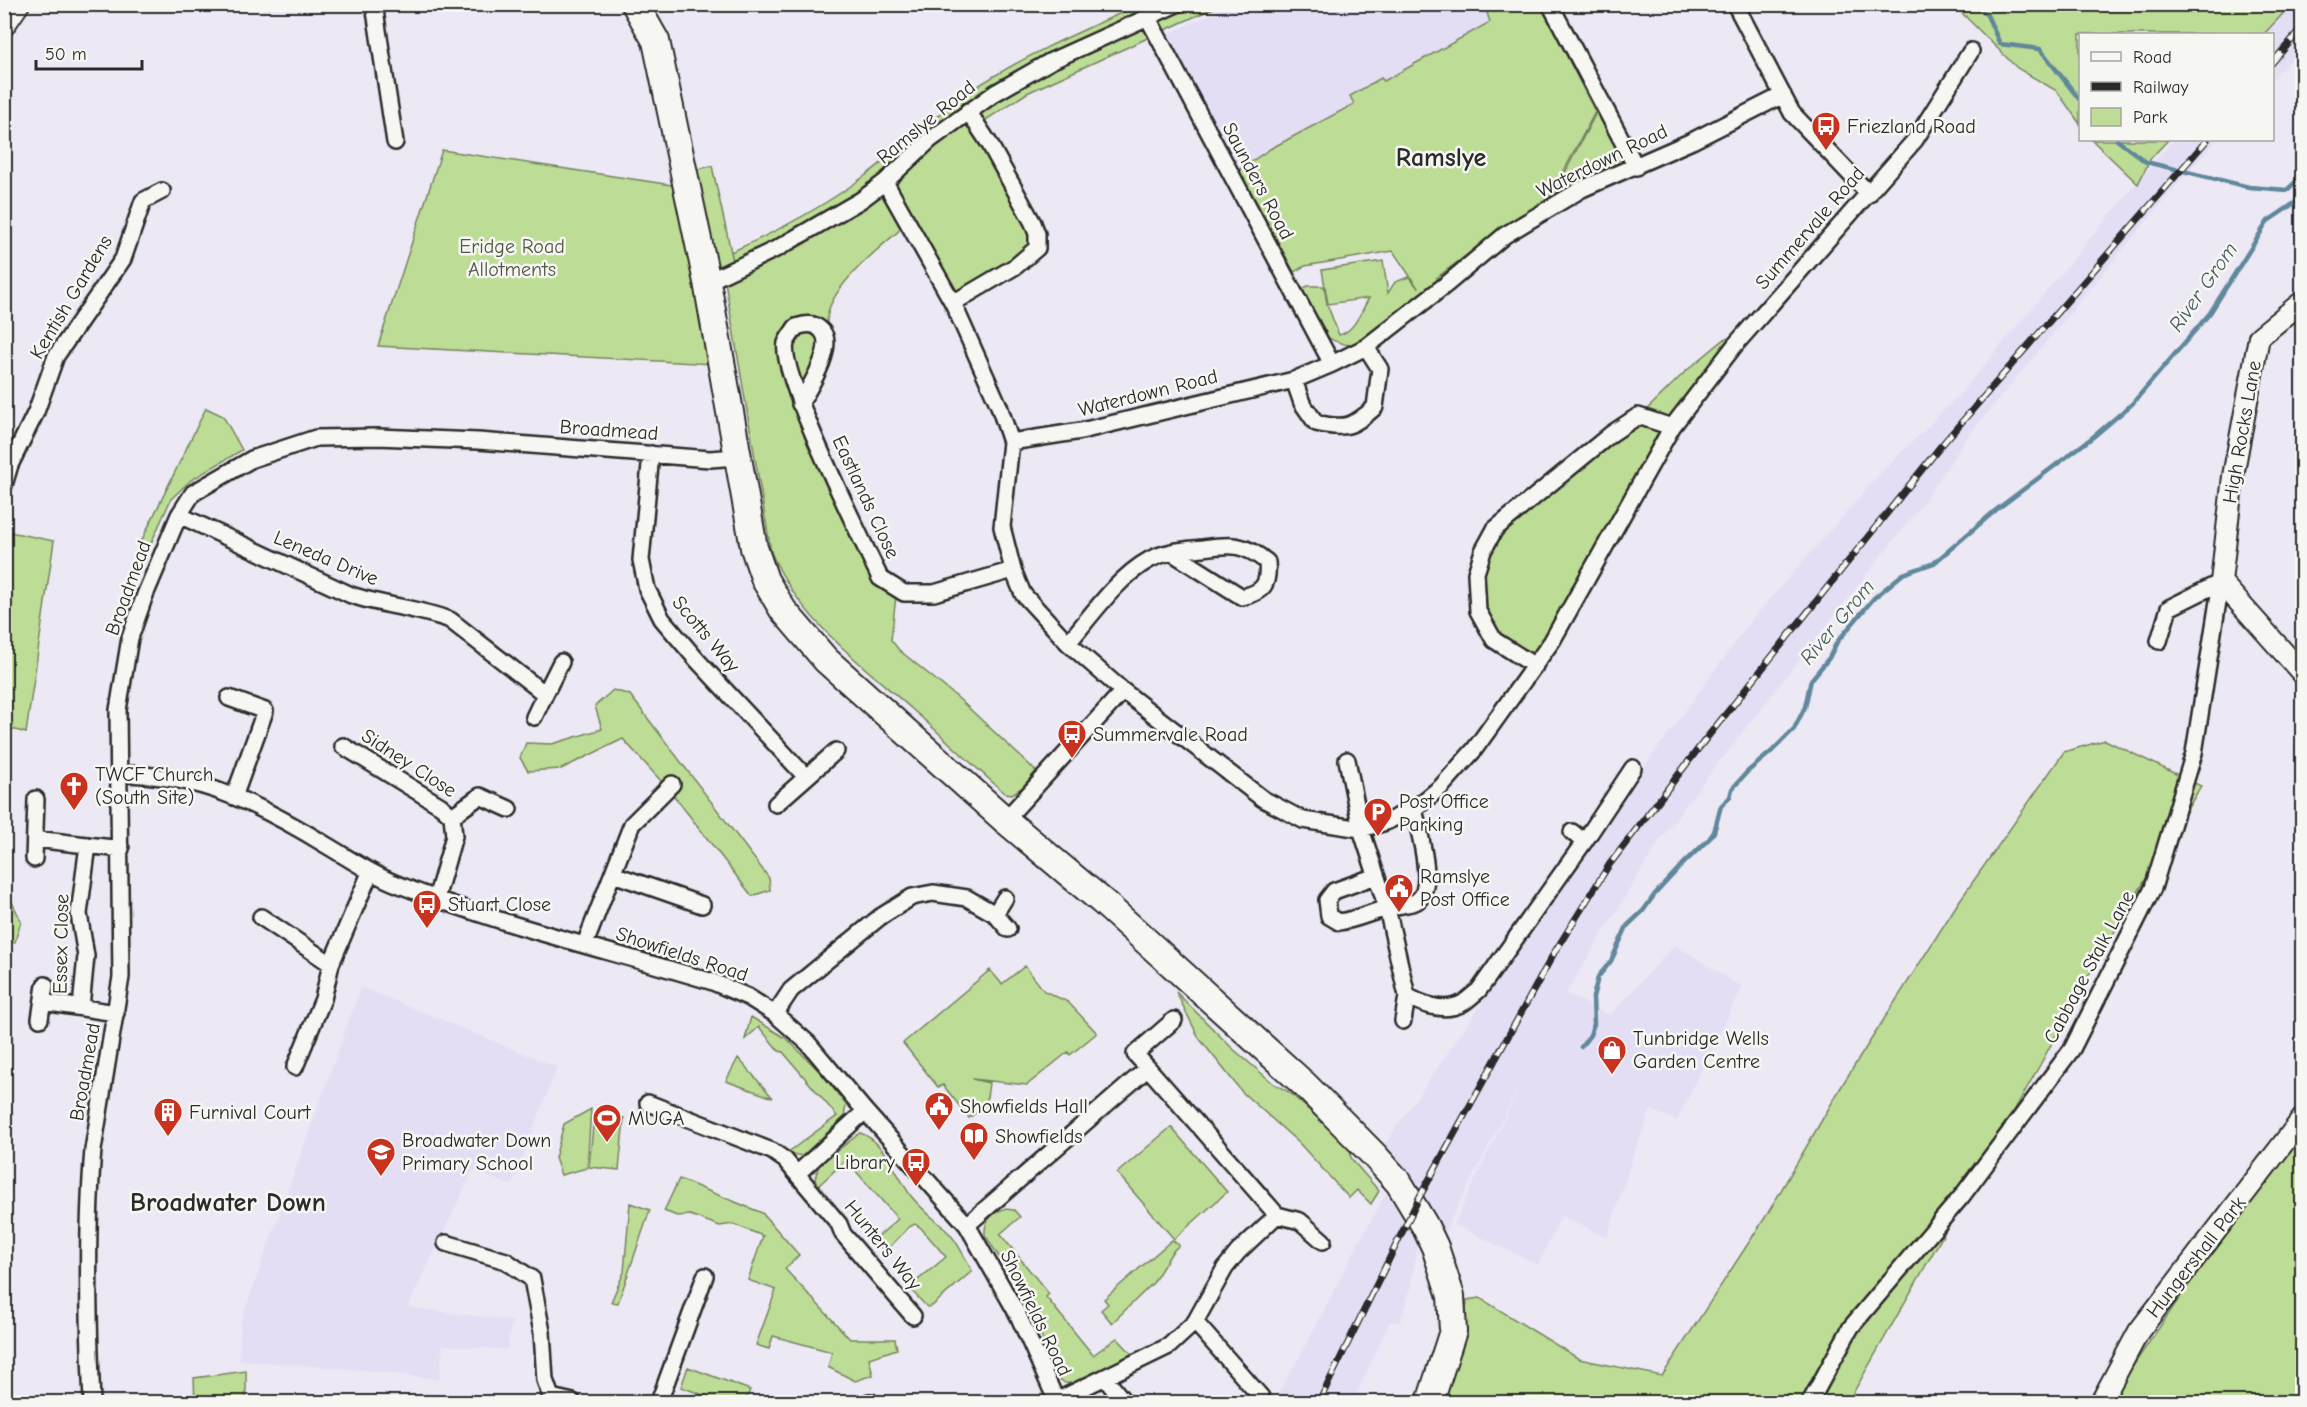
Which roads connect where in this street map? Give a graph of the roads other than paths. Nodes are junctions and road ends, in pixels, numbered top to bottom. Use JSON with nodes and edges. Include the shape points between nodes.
{"nodes":[{"id":1,"x":20,"y":4,"type":"edge"},
{"id":2,"x":374,"y":4,"type":"edge"},
{"id":3,"x":635,"y":4,"type":"edge"},
{"id":4,"x":1177,"y":4,"type":"edge"},
{"id":5,"x":1550,"y":4,"type":"edge"},
{"id":6,"x":1735,"y":4,"type":"edge"},
{"id":7,"x":1148,"y":18,"type":"junction"},
{"id":8,"x":4,"y":26,"type":"edge"},
{"id":9,"x":1971,"y":51,"type":"dead end"},
{"id":10,"x":1783,"y":95,"type":"junction"},
{"id":11,"x":968,"y":111,"type":"junction"},
{"id":12,"x":395,"y":142,"type":"dead end"},
{"id":13,"x":1636,"y":167,"type":"junction"},
{"id":14,"x":885,"y":182,"type":"junction"},
{"id":15,"x":162,"y":191,"type":"dead end"},
{"id":16,"x":1869,"y":194,"type":"junction"},
{"id":17,"x":707,"y":282,"type":"junction"},
{"id":18,"x":2302,"y":302,"type":"edge"},
{"id":19,"x":953,"y":303,"type":"junction"},
{"id":20,"x":1366,"y":348,"type":"junction"},
{"id":21,"x":1332,"y":364,"type":"junction"},
{"id":22,"x":1294,"y":380,"type":"junction"},
{"id":23,"x":800,"y":404,"type":"junction"},
{"id":24,"x":1672,"y":427,"type":"junction"},
{"id":25,"x":1011,"y":442,"type":"junction"},
{"id":26,"x":651,"y":454,"type":"junction"},
{"id":27,"x":737,"y":456,"type":"junction"},
{"id":28,"x":7,"y":463,"type":"edge"},
{"id":29,"x":4,"y":484,"type":"edge"},
{"id":30,"x":179,"y":515,"type":"junction"},
{"id":31,"x":1171,"y":552,"type":"junction"},
{"id":32,"x":1013,"y":570,"type":"junction"},
{"id":33,"x":2221,"y":582,"type":"junction"},
{"id":34,"x":2159,"y":641,"type":"dead end"},
{"id":35,"x":1068,"y":643,"type":"junction"},
{"id":36,"x":561,"y":662,"type":"dead end"},
{"id":37,"x":1535,"y":666,"type":"junction"},
{"id":38,"x":2302,"y":673,"type":"edge"},
{"id":39,"x":1123,"y":691,"type":"junction"},
{"id":40,"x":545,"y":694,"type":"junction"},
{"id":41,"x":229,"y":698,"type":"dead end"},
{"id":42,"x":534,"y":717,"type":"dead end"},
{"id":43,"x":343,"y":746,"type":"dead end"},
{"id":44,"x":836,"y":751,"type":"dead end"},
{"id":45,"x":1347,"y":760,"type":"dead end"},
{"id":46,"x":1633,"y":768,"type":"dead end"},
{"id":47,"x":119,"y":774,"type":"junction"},
{"id":48,"x":806,"y":777,"type":"junction"},
{"id":49,"x":672,"y":784,"type":"dead end"},
{"id":50,"x":234,"y":797,"type":"junction"},
{"id":51,"x":36,"y":799,"type":"dead end"},
{"id":52,"x":776,"y":804,"type":"dead end"},
{"id":53,"x":509,"y":809,"type":"dead end"},
{"id":54,"x":1414,"y":809,"type":"junction"},
{"id":55,"x":452,"y":816,"type":"junction"},
{"id":56,"x":1005,"y":820,"type":"junction"},
{"id":57,"x":1361,"y":829,"type":"junction"},
{"id":58,"x":35,"y":840,"type":"junction"},
{"id":59,"x":88,"y":845,"type":"junction"},
{"id":60,"x":121,"y":849,"type":"junction"},
{"id":61,"x":34,"y":859,"type":"dead end"},
{"id":62,"x":370,"y":873,"type":"junction"},
{"id":63,"x":613,"y":873,"type":"junction"},
{"id":64,"x":1376,"y":876,"type":"junction"},
{"id":65,"x":1005,"y":898,"type":"dead end"},
{"id":66,"x":436,"y":899,"type":"junction"},
{"id":67,"x":702,"y":905,"type":"dead end"},
{"id":68,"x":1387,"y":908,"type":"junction"},
{"id":69,"x":995,"y":914,"type":"junction"},
{"id":70,"x":261,"y":917,"type":"dead end"},
{"id":71,"x":1008,"y":930,"type":"dead end"},
{"id":72,"x":585,"y":944,"type":"junction"},
{"id":73,"x":331,"y":964,"type":"junction"},
{"id":74,"x":45,"y":985,"type":"dead end"},
{"id":75,"x":1407,"y":996,"type":"junction"},
{"id":76,"x":42,"y":1002,"type":"junction"},
{"id":77,"x":81,"y":1007,"type":"junction"},
{"id":78,"x":116,"y":1013,"type":"junction"},
{"id":79,"x":775,"y":1014,"type":"junction"},
{"id":80,"x":40,"y":1019,"type":"dead end"},
{"id":81,"x":1174,"y":1020,"type":"dead end"},
{"id":82,"x":1402,"y":1021,"type":"dead end"},
{"id":83,"x":295,"y":1067,"type":"dead end"},
{"id":84,"x":1148,"y":1068,"type":"junction"},
{"id":85,"x":648,"y":1103,"type":"dead end"},
{"id":86,"x":866,"y":1111,"type":"junction"},
{"id":87,"x":2302,"y":1119,"type":"edge"},
{"id":88,"x":797,"y":1174,"type":"junction"},
{"id":89,"x":1277,"y":1215,"type":"junction"},
{"id":90,"x":967,"y":1225,"type":"junction"},
{"id":91,"x":1323,"y":1241,"type":"dead end"},
{"id":92,"x":446,"y":1242,"type":"dead end"},
{"id":93,"x":705,"y":1276,"type":"dead end"},
{"id":94,"x":913,"y":1316,"type":"dead end"},
{"id":95,"x":1195,"y":1322,"type":"junction"},
{"id":96,"x":1105,"y":1378,"type":"junction"},
{"id":97,"x":1261,"y":1397,"type":"dead end"},
{"id":98,"x":549,"y":1400,"type":"edge"},
{"id":99,"x":92,"y":1402,"type":"edge"},
{"id":100,"x":573,"y":1402,"type":"edge"},
{"id":101,"x":659,"y":1402,"type":"edge"},
{"id":102,"x":1056,"y":1402,"type":"edge"},
{"id":103,"x":1124,"y":1402,"type":"edge"},
{"id":104,"x":1430,"y":1402,"type":"edge"},
{"id":105,"x":1810,"y":1402,"type":"edge"},
{"id":106,"x":2101,"y":1402,"type":"edge"}],
"edges":[{"from":1,"to":8,"type":"street"},
{"from":2,"to":12,"type":"street"},
{"from":3,"to":17,"type":"highway","via":[[656,41]]},
{"from":4,"to":7,"type":"street","name":"Ramslye Road"},
{"from":5,"to":13,"type":"street"},
{"from":6,"to":10,"type":"street"},
{"from":7,"to":11,"type":"street","name":"Ramslye Road","via":[[1051,61]]},
{"from":7,"to":21,"type":"street","name":"Saunders Road"},
{"from":9,"to":16,"type":"street","name":"Summervale Road","via":[[1915,140]]},
{"from":10,"to":13,"type":"street","name":"Waterdown Road"},
{"from":10,"to":16,"type":"street","via":[[1792,113]]},
{"from":11,"to":14,"type":"street","name":"Ramslye Road"},
{"from":11,"to":19,"type":"street","via":[[1033,223],[1037,248],[1016,266]]},
{"from":13,"to":20,"type":"street","name":"Waterdown Road","via":[[1582,189],[1505,235]]},
{"from":14,"to":17,"type":"street","name":"Ramslye Road","via":[[778,248]]},
{"from":14,"to":19,"type":"street"},
{"from":15,"to":28,"type":"street","name":"Kentish Gardens","via":[[143,201],[123,259],[56,356],[36,412]]},
{"from":16,"to":24,"type":"street","name":"Summervale Road","via":[[1735,345]]},
{"from":17,"to":27,"type":"highway"},
{"from":18,"to":33,"type":"street","name":"High Rocks Lane","via":[[2259,337],[2233,476]]},
{"from":19,"to":25,"type":"street"},
{"from":20,"to":21,"type":"street","name":"Waterdown Road"},
{"from":20,"to":22,"type":"street","via":[[1380,369],[1375,407],[1357,423],[1335,428],[1316,423],[1302,403]]},
{"from":21,"to":22,"type":"street","name":"Waterdown Road"},
{"from":22,"to":25,"type":"street","name":"Waterdown Road","via":[[1081,431]]},
{"from":23,"to":23,"type":"street","name":"Eastlands Close","via":[[786,344],[796,327],[808,324],[819,327],[826,336],[827,349]]},
{"from":23,"to":32,"type":"street","name":"Eastlands Close","via":[[880,578],[904,593],[934,593]]},
{"from":24,"to":37,"type":"street","name":"Summervale Road"},
{"from":24,"to":37,"type":"street","via":[[1638,416],[1495,529],[1476,573],[1478,611],[1494,640]]},
{"from":25,"to":32,"type":"street","name":"Summervale Road","via":[[1002,526]]},
{"from":26,"to":27,"type":"street","name":"Broadmead","via":[[710,459]]},
{"from":26,"to":30,"type":"street","name":"Broadmead","via":[[467,441],[316,438],[252,459],[193,493]]},
{"from":26,"to":48,"type":"street","name":"Scotts Way","via":[[641,560],[647,589],[662,619]]},
{"from":27,"to":56,"type":"highway","via":[[754,548],[765,580],[783,610],[826,660]]},
{"from":28,"to":29,"type":"street","name":"Kentish Gardens"},
{"from":30,"to":40,"type":"street","name":"Leneda Drive","via":[[351,596],[450,620]]},
{"from":30,"to":47,"type":"street","name":"Broadmead","via":[[130,638],[118,710]]},
{"from":31,"to":31,"type":"street","via":[[1232,544],[1255,552],[1267,562],[1269,576],[1262,589],[1242,597]]},
{"from":31,"to":35,"type":"street","via":[[1150,559],[1129,573]]},
{"from":32,"to":35,"type":"street","name":"Summervale Road","via":[[1023,594]]},
{"from":33,"to":34,"type":"street","via":[[2169,608]]},
{"from":33,"to":38,"type":"street"},
{"from":33,"to":105,"type":"street","name":"Cabbage Stalk Lane","via":[[2194,753],[2153,888],[2072,1049],[1962,1196],[1851,1327]]},
{"from":35,"to":39,"type":"street","name":"Summervale Road"},
{"from":36,"to":40,"type":"street"},
{"from":37,"to":54,"type":"street","name":"Summervale Road","via":[[1474,750],[1441,787]]},
{"from":39,"to":56,"type":"street"},
{"from":39,"to":57,"type":"street","name":"Summervale Road","via":[[1263,799],[1303,820]]},
{"from":40,"to":42,"type":"street"},
{"from":41,"to":50,"type":"street","via":[[265,711]]},
{"from":43,"to":55,"type":"street","name":"Sidney Close"},
{"from":44,"to":48,"type":"street"},
{"from":45,"to":57,"type":"street"},
{"from":46,"to":75,"type":"street","via":[[1578,837],[1479,990],[1462,1004],[1440,1007],[1422,1005]]},
{"from":47,"to":50,"type":"street","name":"Showfields Road","via":[[158,776],[207,786]]},
{"from":47,"to":60,"type":"street","name":"Broadmead"},
{"from":48,"to":52,"type":"street"},
{"from":49,"to":63,"type":"street","via":[[632,824]]},
{"from":50,"to":62,"type":"street","name":"Showfields Road","via":[[261,807]]},
{"from":51,"to":58,"type":"street"},
{"from":53,"to":55,"type":"street","name":"Sidney Close","via":[[480,796]]},
{"from":54,"to":57,"type":"street","name":"Summervale Road"},
{"from":54,"to":68,"type":"street","via":[[1427,878],[1424,892],[1417,901]]},
{"from":55,"to":66,"type":"street","name":"Sidney Close","via":[[454,836]]},
{"from":56,"to":104,"type":"highway","via":[[1103,902],[1305,1085],[1404,1190],[1435,1247],[1451,1296],[1453,1331]]},
{"from":57,"to":64,"type":"street"},
{"from":58,"to":59,"type":"street"},
{"from":58,"to":61,"type":"street"},
{"from":59,"to":60,"type":"street"},
{"from":59,"to":77,"type":"street","name":"Essex Close","via":[[79,914],[86,956]]},
{"from":60,"to":78,"type":"street","name":"Broadmead","via":[[121,977]]},
{"from":62,"to":66,"type":"street","name":"Showfields Road"},
{"from":62,"to":73,"type":"street"},
{"from":63,"to":67,"type":"street"},
{"from":63,"to":72,"type":"street"},
{"from":64,"to":68,"type":"street"},
{"from":64,"to":68,"type":"street","via":[[1334,891],[1327,900],[1329,916],[1339,922]]},
{"from":65,"to":69,"type":"street"},
{"from":66,"to":72,"type":"street","name":"Showfields Road"},
{"from":68,"to":75,"type":"street"},
{"from":69,"to":71,"type":"street"},
{"from":69,"to":79,"type":"street","via":[[952,894],[912,897],[880,917],[791,990]]},
{"from":70,"to":73,"type":"street"},
{"from":72,"to":79,"type":"street","name":"Showfields Road","via":[[713,982]]},
{"from":73,"to":83,"type":"street","via":[[323,999]]},
{"from":74,"to":76,"type":"street","name":"Essex Close"},
{"from":75,"to":82,"type":"street"},
{"from":76,"to":77,"type":"street","name":"Essex Close"},
{"from":76,"to":80,"type":"street","name":"Essex Close"},
{"from":77,"to":78,"type":"street","name":"Essex Close"},
{"from":78,"to":99,"type":"street","name":"Broadmead","via":[[90,1178]]},
{"from":79,"to":86,"type":"street","name":"Showfields Road","via":[[808,1043]]},
{"from":81,"to":84,"type":"street","via":[[1135,1054]]},
{"from":84,"to":89,"type":"street"},
{"from":84,"to":90,"type":"street"},
{"from":85,"to":88,"type":"street","name":"Hunters Way","via":[[772,1152]]},
{"from":86,"to":88,"type":"street"},
{"from":86,"to":90,"type":"street","name":"Showfields Road"},
{"from":87,"to":106,"type":"street","name":"Hungershall Park","via":[[2139,1330]]},
{"from":88,"to":94,"type":"street","name":"Hunters Way"},
{"from":89,"to":91,"type":"street","via":[[1300,1221]]},
{"from":89,"to":95,"type":"street","via":[[1225,1268]]},
{"from":90,"to":102,"type":"street","name":"Showfields Road","via":[[1018,1315]]},
{"from":92,"to":98,"type":"street","via":[[506,1261],[532,1279]]},
{"from":93,"to":101,"type":"street"},
{"from":95,"to":96,"type":"street","via":[[1169,1346]]},
{"from":95,"to":97,"type":"street"},
{"from":96,"to":102,"type":"street"},
{"from":96,"to":103,"type":"street"},
{"from":98,"to":100,"type":"street"}]}
